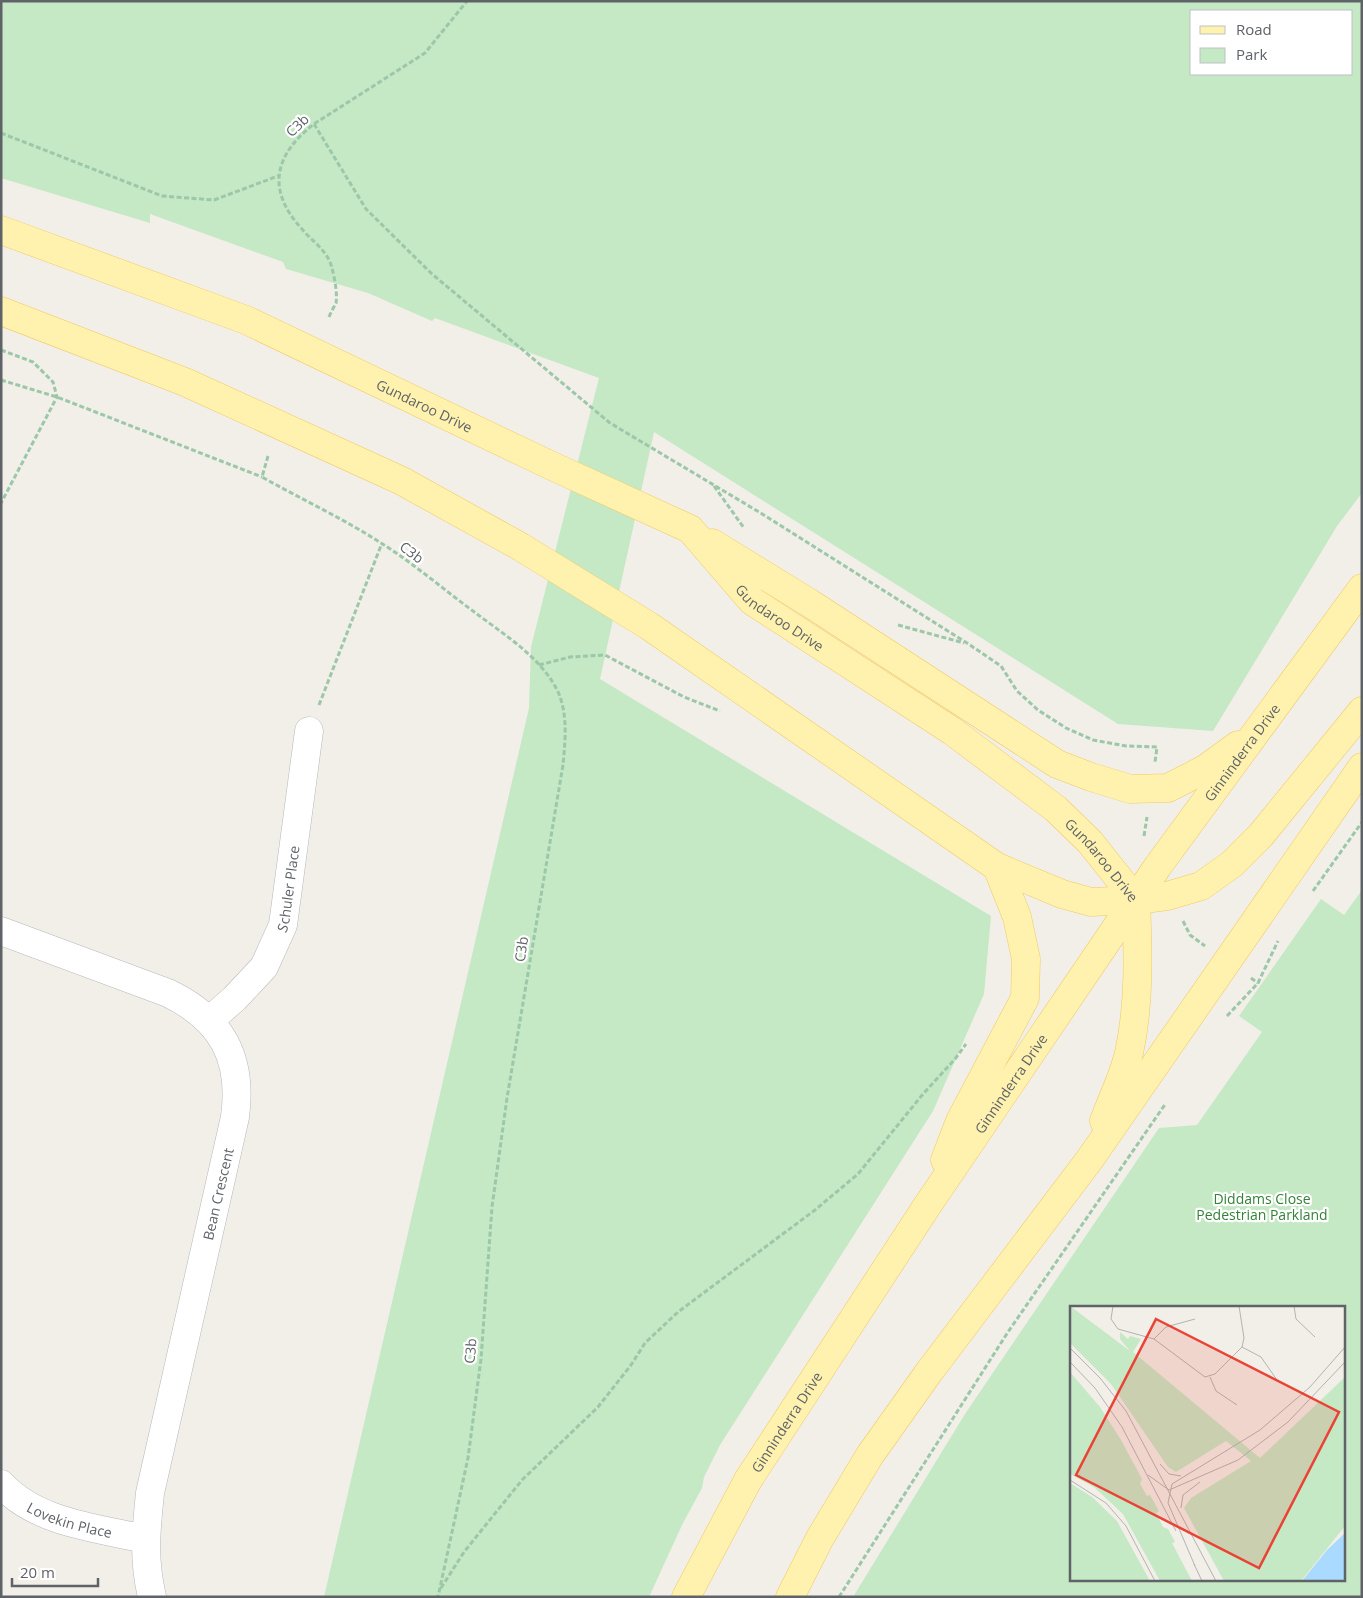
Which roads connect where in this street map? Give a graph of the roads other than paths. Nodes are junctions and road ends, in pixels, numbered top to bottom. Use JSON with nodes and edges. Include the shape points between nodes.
{"nodes":[{"id":1,"x":1,"y":230,"type":"edge"},
{"id":2,"x":1,"y":311,"type":"edge"},
{"id":3,"x":690,"y":529,"type":"junction"},
{"id":4,"x":1362,"y":588,"type":"edge"},
{"id":5,"x":1362,"y":711,"type":"edge"},
{"id":6,"x":1260,"y":729,"type":"junction"},
{"id":7,"x":309,"y":731,"type":"road end"},
{"id":8,"x":1362,"y":768,"type":"edge"},
{"id":9,"x":997,"y":867,"type":"junction"},
{"id":10,"x":1136,"y":900,"type":"junction"},
{"id":11,"x":1,"y":931,"type":"edge"},
{"id":12,"x":209,"y":1021,"type":"junction"},
{"id":13,"x":1090,"y":1159,"type":"junction"},
{"id":14,"x":927,"y":1206,"type":"junction"},
{"id":15,"x":1,"y":1484,"type":"edge"},
{"id":16,"x":145,"y":1539,"type":"junction"},
{"id":17,"x":152,"y":1597,"type":"edge"},
{"id":18,"x":686,"y":1597,"type":"edge"},
{"id":19,"x":790,"y":1597,"type":"edge"}],
"edges":[{"from":1,"to":3,"type":"main road","name":"Gundaroo Drive","via":[[246,320]]},
{"from":2,"to":9,"type":"main road","name":"Gundaroo Drive","via":[[185,382],[402,481],[521,547],[641,621]]},
{"from":3,"to":6,"type":"main road","via":[[1057,764],[1091,777],[1130,788],[1168,788],[1205,769]]},
{"from":3,"to":10,"type":"main road","name":"Gundaroo Drive","via":[[752,601],[952,731],[1056,809],[1090,842]]},
{"from":4,"to":6,"type":"main road","name":"Ginninderra Drive"},
{"from":5,"to":10,"type":"main road","via":[[1261,835],[1232,864],[1201,886],[1167,896]]},
{"from":6,"to":10,"type":"main road","name":"Ginninderra Drive"},
{"from":7,"to":12,"type":"street","name":"Schuler Place","via":[[283,924],[264,967]]},
{"from":8,"to":13,"type":"main road"},
{"from":9,"to":10,"type":"main road","name":"Gundaroo Drive","via":[[1062,894],[1091,902]]},
{"from":9,"to":14,"type":"main road","via":[[1016,917],[1026,959],[1025,998],[960,1121]]},
{"from":10,"to":13,"type":"main road","via":[[1139,964],[1129,1054]]},
{"from":10,"to":14,"type":"main road","name":"Ginninderra Drive"},
{"from":11,"to":12,"type":"street","name":"Bean Crescent","via":[[168,993]]},
{"from":12,"to":16,"type":"street","name":"Bean Crescent","via":[[228,1049],[238,1100],[150,1493]]},
{"from":13,"to":19,"type":"main road","via":[[870,1455],[820,1538]]},
{"from":14,"to":18,"type":"main road","name":"Ginninderra Drive","via":[[748,1480]]},
{"from":15,"to":16,"type":"street","name":"Lovekin Place","via":[[19,1500],[59,1520]]},
{"from":16,"to":17,"type":"street","name":"Bean Crescent"}]}
